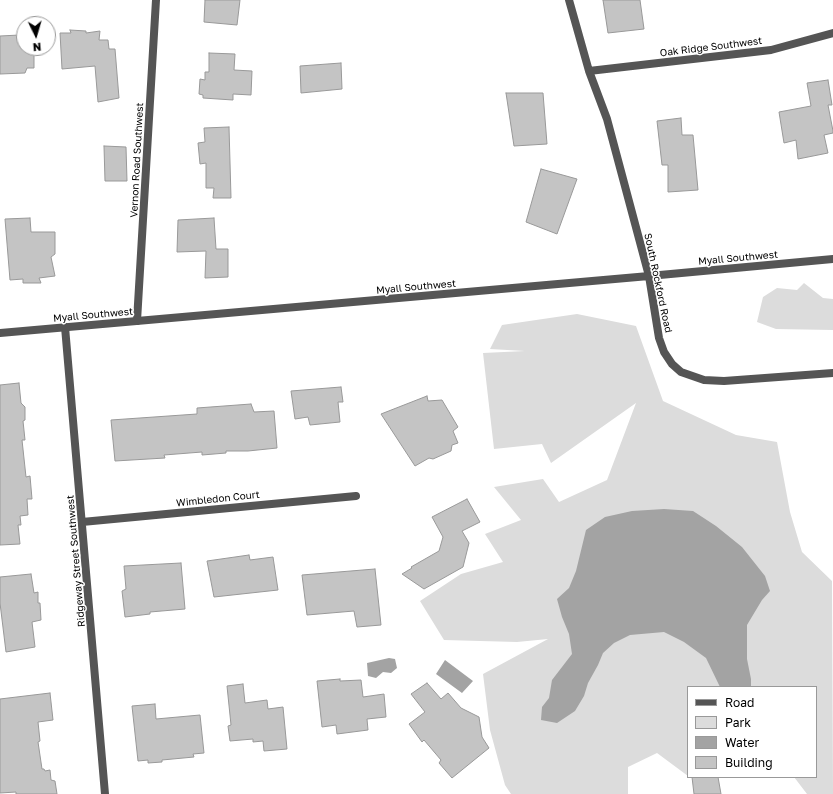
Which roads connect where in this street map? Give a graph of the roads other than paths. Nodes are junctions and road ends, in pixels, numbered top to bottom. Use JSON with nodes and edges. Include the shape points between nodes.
{"nodes":[{"id":1,"x":156,"y":0,"type":"edge"},
{"id":2,"x":569,"y":0,"type":"edge"},
{"id":3,"x":833,"y":33,"type":"edge"},
{"id":4,"x":589,"y":71,"type":"junction"},
{"id":5,"x":833,"y":259,"type":"edge"},
{"id":6,"x":649,"y":276,"type":"junction"},
{"id":7,"x":137,"y":321,"type":"junction"},
{"id":8,"x":65,"y":327,"type":"junction"},
{"id":9,"x":0,"y":333,"type":"edge"},
{"id":10,"x":833,"y":373,"type":"edge"},
{"id":11,"x":356,"y":496,"type":"dead end"},
{"id":12,"x":82,"y":522,"type":"junction"},
{"id":13,"x":106,"y":794,"type":"edge"}],
"edges":[{"from":1,"to":7,"type":"street","name":"Vernon Road Southwest"},
{"from":2,"to":4,"type":"street","name":"South Rockford Road"},
{"from":3,"to":4,"type":"street","name":"Oak Ridge Southwest","via":[[771,50]]},
{"from":4,"to":6,"type":"street","name":"South Rockford Road","via":[[607,119]]},
{"from":5,"to":6,"type":"street","name":"Myall Southwest"},
{"from":6,"to":7,"type":"street","name":"Myall Southwest"},
{"from":6,"to":10,"type":"street","name":"South Rockford Road","via":[[664,352],[681,372],[704,380],[724,381]]},
{"from":7,"to":8,"type":"street","name":"Myall Southwest"},
{"from":8,"to":9,"type":"street","name":"Myall Southwest"},
{"from":8,"to":12,"type":"street","name":"Ridgeway Street Southwest"},
{"from":11,"to":12,"type":"street","name":"Wimbledon Court"},
{"from":12,"to":13,"type":"street","name":"Ridgeway Street Southwest"}]}
